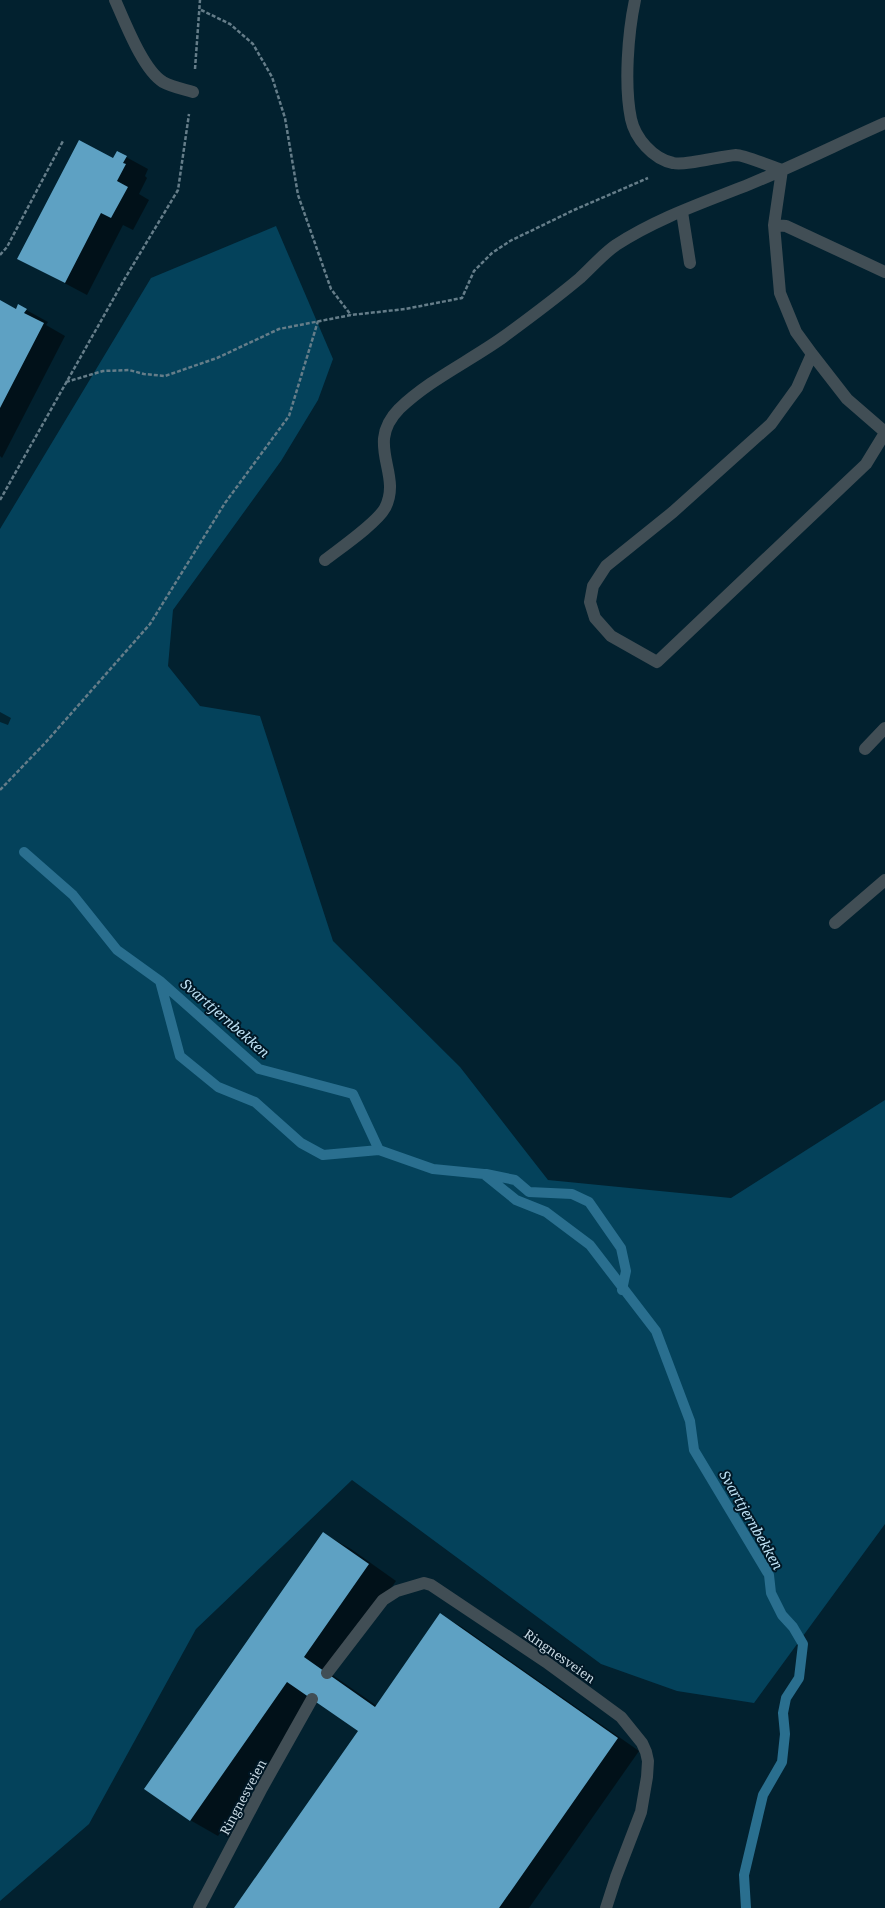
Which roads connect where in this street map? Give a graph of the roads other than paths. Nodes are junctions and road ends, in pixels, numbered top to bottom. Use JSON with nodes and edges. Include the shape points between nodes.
{"nodes":[{"id":1,"x":115,"y":0,"type":"edge"},
{"id":2,"x":635,"y":0,"type":"edge"},
{"id":3,"x":193,"y":92,"type":"road end"},
{"id":4,"x":885,"y":123,"type":"edge"},
{"id":5,"x":782,"y":170,"type":"junction"},
{"id":6,"x":682,"y":212,"type":"junction"},
{"id":7,"x":774,"y":225,"type":"junction"},
{"id":8,"x":690,"y":263,"type":"dead end"},
{"id":9,"x":885,"y":272,"type":"edge"},
{"id":10,"x":812,"y":354,"type":"junction"},
{"id":11,"x":885,"y":432,"type":"edge"},
{"id":12,"x":325,"y":560,"type":"dead end"},
{"id":13,"x":885,"y":728,"type":"edge"},
{"id":14,"x":865,"y":748,"type":"dead end"},
{"id":15,"x":885,"y":880,"type":"edge"},
{"id":16,"x":835,"y":923,"type":"dead end"},
{"id":17,"x":328,"y":1673,"type":"dead end"},
{"id":18,"x":312,"y":1699,"type":"dead end"},
{"id":19,"x":199,"y":1908,"type":"edge"},
{"id":20,"x":606,"y":1908,"type":"edge"}],
"edges":[{"from":1,"to":3,"type":"lane","via":[[155,76],[174,87]]},
{"from":2,"to":5,"type":"lane","via":[[628,77],[631,119],[638,136],[654,155],[673,164],[738,155]]},
{"from":4,"to":5,"type":"lane"},
{"from":5,"to":6,"type":"lane"},
{"from":5,"to":7,"type":"lane"},
{"from":6,"to":8,"type":"lane"},
{"from":6,"to":12,"type":"lane","via":[[653,224],[615,246],[579,278],[501,339],[448,372],[399,409],[386,425],[383,448],[391,492],[384,510],[362,532]]},
{"from":7,"to":9,"type":"lane","via":[[786,226]]},
{"from":7,"to":10,"type":"lane","via":[[780,293],[796,332]]},
{"from":10,"to":11,"type":"lane","via":[[847,399]]},
{"from":10,"to":11,"type":"lane","via":[[796,388],[771,424],[673,512],[606,566],[593,586],[590,602],[595,618],[611,636],[657,662],[866,464]]},
{"from":13,"to":14,"type":"lane"},
{"from":15,"to":16,"type":"lane"},
{"from":17,"to":20,"type":"lane","name":"Ringnesveien","via":[[383,1600],[397,1591],[424,1583],[431,1585],[546,1662],[622,1717],[646,1752],[647,1778],[641,1812]]},
{"from":18,"to":19,"type":"lane","name":"Ringnesveien"}]}
